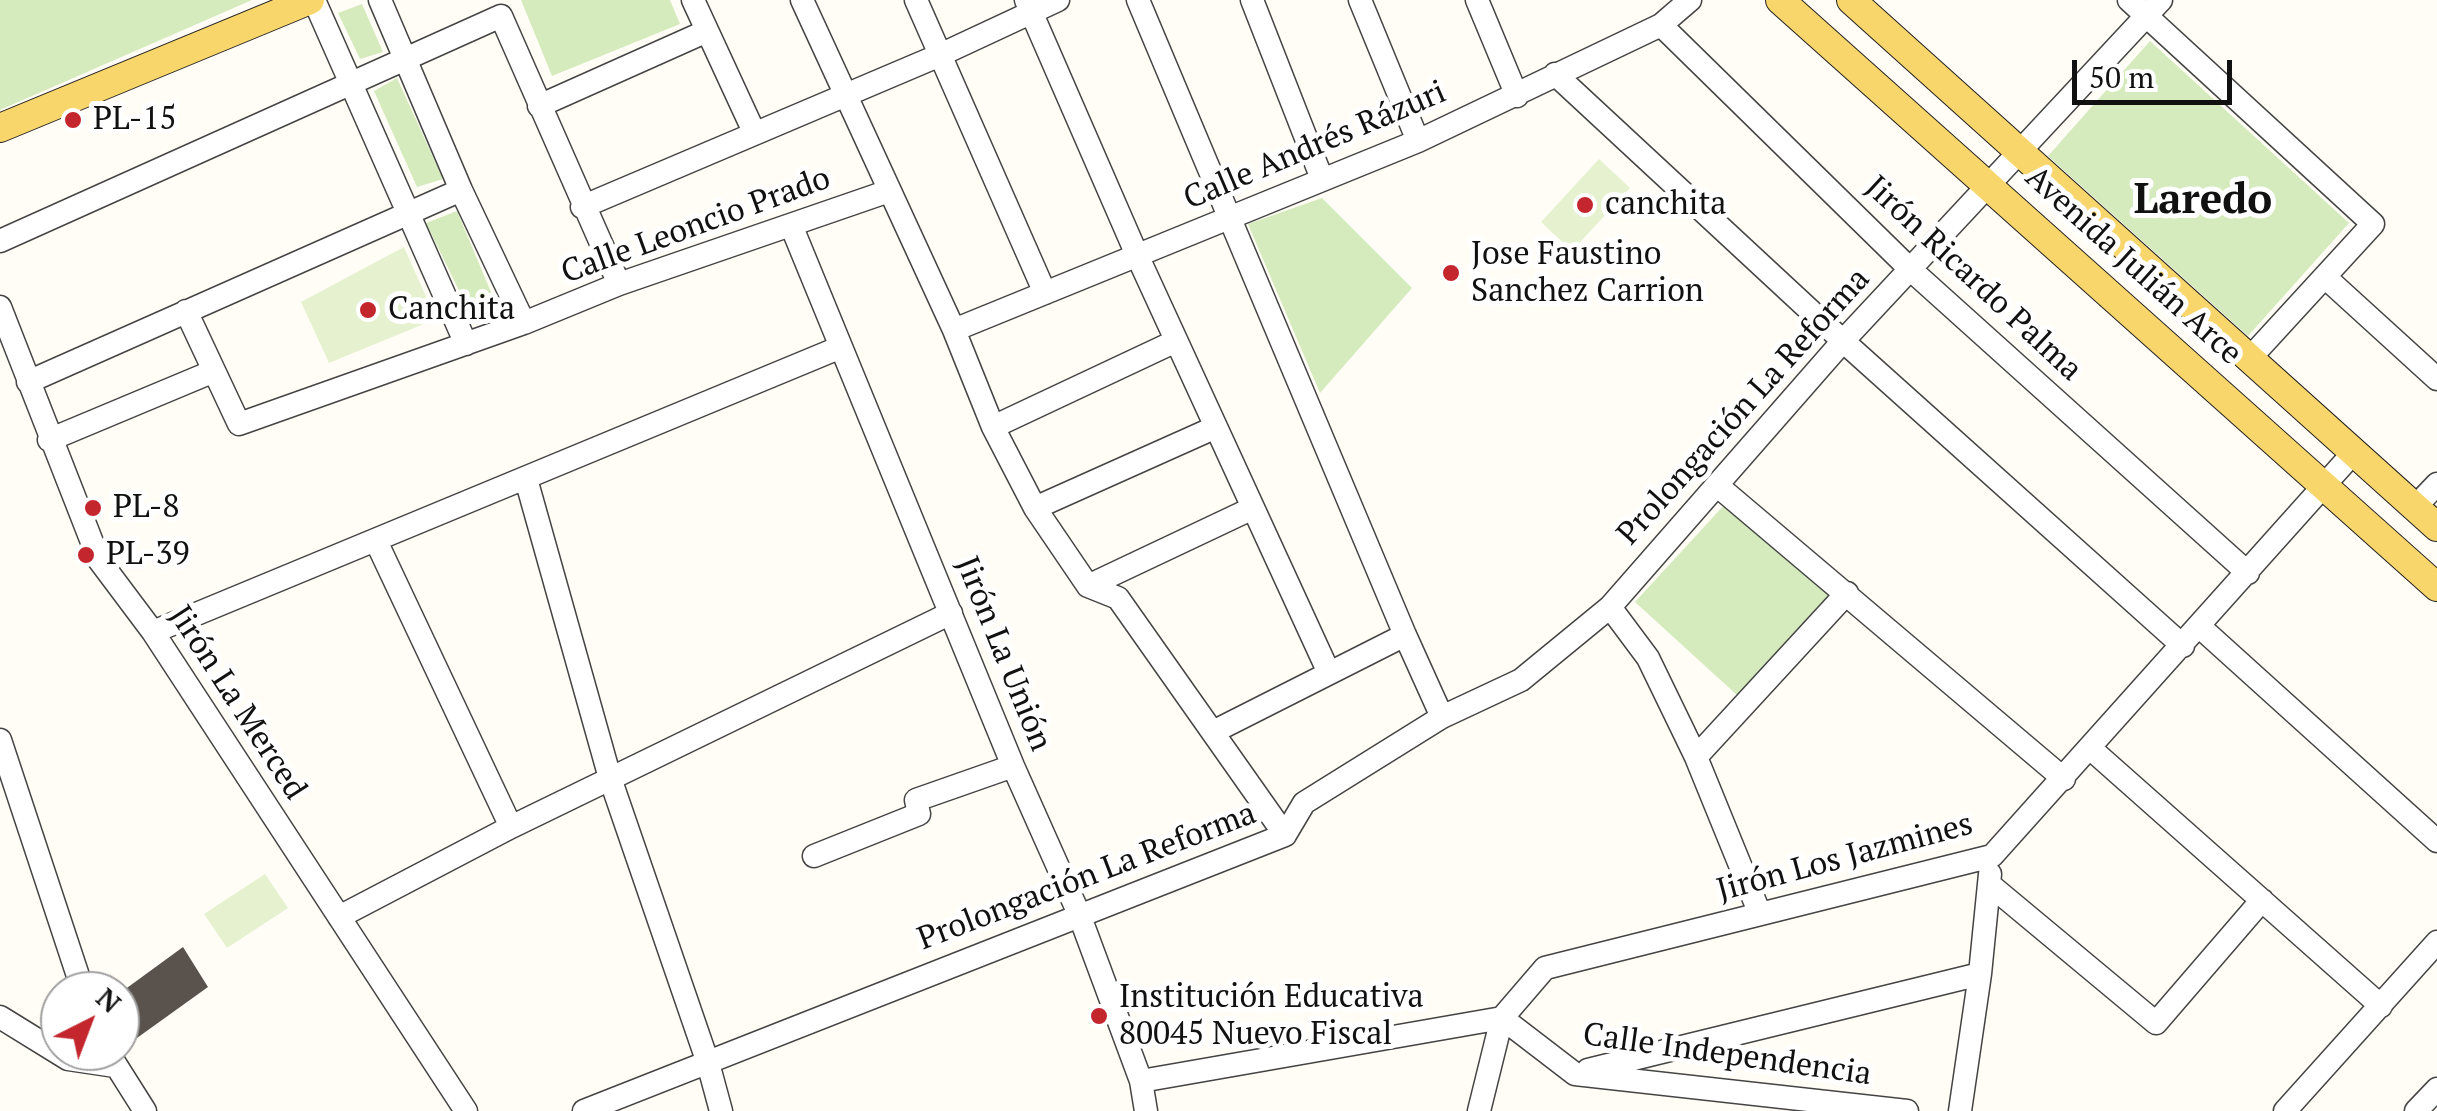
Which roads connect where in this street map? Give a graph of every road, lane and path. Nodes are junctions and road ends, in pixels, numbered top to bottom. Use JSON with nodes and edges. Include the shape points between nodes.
{"nodes":[{"id":1,"x":312,"y":0,"type":"edge"},
{"id":2,"x":380,"y":0,"type":"edge"},
{"id":3,"x":692,"y":0,"type":"edge"},
{"id":4,"x":802,"y":0,"type":"edge"},
{"id":5,"x":916,"y":0,"type":"edge"},
{"id":6,"x":1058,"y":0,"type":"edge"},
{"id":7,"x":1138,"y":0,"type":"edge"},
{"id":8,"x":1252,"y":0,"type":"edge"},
{"id":9,"x":1360,"y":0,"type":"edge"},
{"id":10,"x":1477,"y":0,"type":"edge"},
{"id":11,"x":1690,"y":0,"type":"edge"},
{"id":12,"x":1780,"y":0,"type":"edge"},
{"id":13,"x":1851,"y":0,"type":"edge"},
{"id":14,"x":2145,"y":5,"type":"edge"},
{"id":15,"x":1029,"y":6,"type":"edge"},
{"id":16,"x":1660,"y":25,"type":"junction"},
{"id":17,"x":707,"y":31,"type":"junction"},
{"id":18,"x":940,"y":55,"type":"junction"},
{"id":19,"x":405,"y":59,"type":"junction"},
{"id":20,"x":1555,"y":74,"type":"junction"},
{"id":21,"x":351,"y":83,"type":"junction"},
{"id":22,"x":844,"y":95,"type":"junction"},
{"id":23,"x":1517,"y":96,"type":"junction"},
{"id":24,"x":539,"y":106,"type":"junction"},
{"id":25,"x":0,"y":128,"type":"edge"},
{"id":26,"x":754,"y":132,"type":"junction"},
{"id":27,"x":1418,"y":140,"type":"junction"},
{"id":28,"x":2020,"y":153,"type":"junction"},
{"id":29,"x":1322,"y":179,"type":"junction"},
{"id":30,"x":1989,"y":185,"type":"junction"},
{"id":31,"x":461,"y":190,"type":"junction"},
{"id":32,"x":890,"y":191,"type":"junction"},
{"id":33,"x":582,"y":207,"type":"junction"},
{"id":34,"x":408,"y":213,"type":"junction"},
{"id":35,"x":1230,"y":217,"type":"junction"},
{"id":36,"x":791,"y":225,"type":"junction"},
{"id":37,"x":0,"y":241,"type":"edge"},
{"id":38,"x":1137,"y":255,"type":"junction"},
{"id":39,"x":1910,"y":269,"type":"junction"},
{"id":40,"x":2325,"y":277,"type":"junction"},
{"id":41,"x":619,"y":284,"type":"junction"},
{"id":42,"x":1046,"y":294,"type":"junction"},
{"id":43,"x":0,"y":307,"type":"edge"},
{"id":44,"x":186,"y":312,"type":"junction"},
{"id":45,"x":524,"y":324,"type":"junction"},
{"id":46,"x":954,"y":330,"type":"junction"},
{"id":47,"x":1843,"y":341,"type":"junction"},
{"id":48,"x":1176,"y":342,"type":"junction"},
{"id":49,"x":466,"y":344,"type":"junction"},
{"id":50,"x":841,"y":347,"type":"junction"},
{"id":51,"x":2250,"y":358,"type":"junction"},
{"id":52,"x":214,"y":371,"type":"junction"},
{"id":53,"x":2437,"y":379,"type":"edge"},
{"id":54,"x":28,"y":382,"type":"junction"},
{"id":55,"x":993,"y":427,"type":"junction"},
{"id":56,"x":1216,"y":427,"type":"junction"},
{"id":57,"x":50,"y":440,"type":"junction"},
{"id":58,"x":2354,"y":452,"type":"junction"},
{"id":59,"x":526,"y":479,"type":"junction"},
{"id":60,"x":2437,"y":484,"type":"edge"},
{"id":61,"x":1719,"y":486,"type":"junction"},
{"id":62,"x":2326,"y":486,"type":"junction"},
{"id":63,"x":2415,"y":507,"type":"junction"},
{"id":64,"x":1035,"y":508,"type":"junction"},
{"id":65,"x":1253,"y":508,"type":"junction"},
{"id":66,"x":2437,"y":527,"type":"edge"},
{"id":67,"x":376,"y":542,"type":"junction"},
{"id":68,"x":2248,"y":573,"type":"junction"},
{"id":69,"x":1088,"y":586,"type":"junction"},
{"id":70,"x":2437,"y":587,"type":"edge"},
{"id":71,"x":1847,"y":593,"type":"junction"},
{"id":72,"x":1610,"y":607,"type":"junction"},
{"id":73,"x":950,"y":613,"type":"junction"},
{"id":74,"x":2200,"y":627,"type":"junction"},
{"id":75,"x":152,"y":632,"type":"junction"},
{"id":76,"x":1405,"y":635,"type":"junction"},
{"id":77,"x":2183,"y":646,"type":"junction"},
{"id":78,"x":1330,"y":674,"type":"junction"},
{"id":79,"x":1442,"y":716,"type":"junction"},
{"id":80,"x":1213,"y":732,"type":"junction"},
{"id":81,"x":0,"y":740,"type":"edge"},
{"id":82,"x":2091,"y":750,"type":"junction"},
{"id":83,"x":1696,"y":757,"type":"junction"},
{"id":84,"x":1014,"y":766,"type":"junction"},
{"id":85,"x":610,"y":778,"type":"junction"},
{"id":86,"x":2064,"y":779,"type":"junction"},
{"id":87,"x":511,"y":827,"type":"junction"},
{"id":88,"x":1285,"y":835,"type":"junction"},
{"id":89,"x":2437,"y":842,"type":"edge"},
{"id":90,"x":814,"y":856,"type":"dead end"},
{"id":91,"x":1992,"y":856,"type":"junction"},
{"id":92,"x":1989,"y":884,"type":"junction"},
{"id":93,"x":2262,"y":900,"type":"junction"},
{"id":94,"x":1079,"y":914,"type":"junction"},
{"id":95,"x":1760,"y":914,"type":"junction"},
{"id":96,"x":338,"y":917,"type":"junction"},
{"id":97,"x":2437,"y":942,"type":"edge"},
{"id":98,"x":76,"y":971,"type":"edge"},
{"id":99,"x":1980,"y":974,"type":"junction"},
{"id":100,"x":2381,"y":1006,"type":"junction"},
{"id":101,"x":0,"y":1017,"type":"edge"},
{"id":102,"x":1502,"y":1018,"type":"junction"},
{"id":103,"x":40,"y":1042,"type":"edge"},
{"id":104,"x":708,"y":1063,"type":"junction"},
{"id":105,"x":119,"y":1071,"type":"edge"},
{"id":106,"x":1575,"y":1074,"type":"junction"},
{"id":107,"x":1140,"y":1081,"type":"junction"},
{"id":108,"x":2437,"y":1089,"type":"edge"},
{"id":109,"x":145,"y":1111,"type":"edge"},
{"id":110,"x":466,"y":1111,"type":"edge"},
{"id":111,"x":584,"y":1111,"type":"edge"},
{"id":112,"x":721,"y":1111,"type":"edge"},
{"id":113,"x":1146,"y":1111,"type":"edge"},
{"id":114,"x":1479,"y":1111,"type":"edge"},
{"id":115,"x":1907,"y":1111,"type":"edge"},
{"id":116,"x":1960,"y":1111,"type":"edge"},
{"id":117,"x":2285,"y":1111,"type":"edge"},
{"id":118,"x":2416,"y":1111,"type":"edge"}],
"edges":[{"from":1,"to":21,"type":"street"},
{"from":1,"to":25,"type":"main road"},
{"from":2,"to":19,"type":"street"},
{"from":3,"to":17,"type":"street"},
{"from":4,"to":22,"type":"street"},
{"from":5,"to":18,"type":"street"},
{"from":6,"to":15,"type":"street"},
{"from":7,"to":35,"type":"street"},
{"from":8,"to":29,"type":"street"},
{"from":9,"to":27,"type":"street"},
{"from":10,"to":23,"type":"street"},
{"from":11,"to":16,"type":"street","name":"Calle Andrés Rázuri"},
{"from":12,"to":30,"type":"main road","name":"Avenida Julián Arce"},
{"from":13,"to":28,"type":"main road","name":"Avenida Julián Arce"},
{"from":14,"to":28,"type":"street","name":"Prolongación La Reforma"},
{"from":14,"to":40,"type":"street","via":[[2372,224]]},
{"from":15,"to":18,"type":"street"},
{"from":15,"to":38,"type":"street"},
{"from":16,"to":20,"type":"street","name":"Calle Andrés Rázuri"},
{"from":16,"to":39,"type":"street","name":"Jirón Ricardo Palma"},
{"from":17,"to":24,"type":"street"},
{"from":17,"to":26,"type":"street"},
{"from":18,"to":22,"type":"street"},
{"from":18,"to":42,"type":"street"},
{"from":19,"to":21,"type":"street"},
{"from":19,"to":24,"type":"street","via":[[501,16]]},
{"from":19,"to":31,"type":"street"},
{"from":20,"to":23,"type":"street","name":"Calle Andrés Rázuri"},
{"from":20,"to":47,"type":"street"},
{"from":21,"to":34,"type":"street"},
{"from":21,"to":37,"type":"street"},
{"from":22,"to":26,"type":"street"},
{"from":22,"to":32,"type":"street"},
{"from":23,"to":27,"type":"street","name":"Calle Andrés Rázuri"},
{"from":24,"to":33,"type":"street"},
{"from":26,"to":33,"type":"street"},
{"from":27,"to":29,"type":"street","name":"Calle Andrés Rázuri"},
{"from":28,"to":30,"type":"street","name":"Prolongación La Reforma"},
{"from":28,"to":51,"type":"main road","name":"Avenida Julián Arce"},
{"from":29,"to":35,"type":"street","name":"Calle Andrés Rázuri"},
{"from":30,"to":39,"type":"street","name":"Prolongación La Reforma"},
{"from":30,"to":62,"type":"main road","name":"Avenida Julián Arce"},
{"from":31,"to":34,"type":"street"},
{"from":31,"to":45,"type":"street"},
{"from":32,"to":36,"type":"street","name":"Calle Leoncio Prado"},
{"from":32,"to":46,"type":"street"},
{"from":33,"to":41,"type":"street"},
{"from":34,"to":44,"type":"street"},
{"from":34,"to":49,"type":"street"},
{"from":35,"to":38,"type":"street","name":"Calle Andrés Rázuri"},
{"from":35,"to":76,"type":"street"},
{"from":36,"to":41,"type":"street","name":"Calle Leoncio Prado"},
{"from":36,"to":50,"type":"street","name":"Jirón La Unión"},
{"from":38,"to":42,"type":"street","name":"Calle Andrés Rázuri"},
{"from":38,"to":48,"type":"street"},
{"from":39,"to":47,"type":"street","name":"Prolongación La Reforma"},
{"from":39,"to":68,"type":"street","name":"Jirón Ricardo Palma"},
{"from":40,"to":51,"type":"street"},
{"from":40,"to":53,"type":"street"},
{"from":41,"to":45,"type":"street","name":"Calle Leoncio Prado"},
{"from":42,"to":46,"type":"street","name":"Calle Andrés Rázuri"},
{"from":43,"to":54,"type":"street","name":"Jirón La Merced"},
{"from":44,"to":52,"type":"street"},
{"from":44,"to":54,"type":"street"},
{"from":45,"to":49,"type":"street","name":"Calle Leoncio Prado"},
{"from":46,"to":55,"type":"street"},
{"from":47,"to":61,"type":"street","name":"Prolongación La Reforma"},
{"from":47,"to":77,"type":"street"},
{"from":48,"to":55,"type":"street"},
{"from":48,"to":56,"type":"street"},
{"from":49,"to":52,"type":"street","name":"Calle Leoncio Prado","via":[[239,424]]},
{"from":50,"to":59,"type":"street"},
{"from":50,"to":73,"type":"street","name":"Jirón La Unión"},
{"from":51,"to":58,"type":"main road","name":"Avenida Julián Arce"},
{"from":52,"to":57,"type":"street"},
{"from":54,"to":57,"type":"street","name":"Jirón La Merced"},
{"from":55,"to":64,"type":"street"},
{"from":56,"to":64,"type":"street"},
{"from":56,"to":65,"type":"street"},
{"from":57,"to":75,"type":"street","name":"Jirón La Merced","via":[[99,560]]},
{"from":58,"to":62,"type":"street","name":"Jirón Los Jazmines"},
{"from":58,"to":63,"type":"main road","name":"Avenida Julián Arce"},
{"from":59,"to":67,"type":"street"},
{"from":59,"to":85,"type":"street"},
{"from":60,"to":63,"type":"street"},
{"from":61,"to":71,"type":"street"},
{"from":61,"to":72,"type":"street","name":"Prolongación La Reforma"},
{"from":62,"to":68,"type":"street","name":"Jirón Los Jazmines"},
{"from":62,"to":70,"type":"main road","name":"Avenida Julián Arce"},
{"from":63,"to":66,"type":"main road","name":"Avenida Julián Arce"},
{"from":64,"to":69,"type":"street"},
{"from":65,"to":69,"type":"street"},
{"from":65,"to":78,"type":"street"},
{"from":67,"to":75,"type":"street"},
{"from":67,"to":87,"type":"street"},
{"from":68,"to":74,"type":"street","name":"Jirón Los Jazmines"},
{"from":69,"to":80,"type":"street","via":[[1118,598]]},
{"from":71,"to":83,"type":"street"},
{"from":71,"to":86,"type":"street"},
{"from":72,"to":79,"type":"street","name":"Prolongación La Reforma","via":[[1522,680]]},
{"from":72,"to":83,"type":"street","via":[[1648,658]]},
{"from":73,"to":84,"type":"street","name":"Jirón La Unión"},
{"from":73,"to":85,"type":"street"},
{"from":74,"to":77,"type":"street","name":"Jirón Los Jazmines"},
{"from":74,"to":89,"type":"street"},
{"from":75,"to":96,"type":"street","name":"Jirón La Merced"},
{"from":76,"to":78,"type":"street"},
{"from":76,"to":79,"type":"street"},
{"from":77,"to":82,"type":"street","name":"Jirón Los Jazmines"},
{"from":78,"to":80,"type":"street"},
{"from":79,"to":88,"type":"street","name":"Prolongación La Reforma","via":[[1304,802]]},
{"from":80,"to":88,"type":"street"},
{"from":81,"to":98,"type":"street"},
{"from":82,"to":86,"type":"street","name":"Jirón Los Jazmines"},
{"from":82,"to":93,"type":"street"},
{"from":83,"to":95,"type":"street"},
{"from":84,"to":90,"type":"street","via":[[916,800],[919,814]]},
{"from":84,"to":94,"type":"street","name":"Jirón La Unión"},
{"from":85,"to":87,"type":"street"},
{"from":85,"to":104,"type":"street"},
{"from":86,"to":91,"type":"street","name":"Jirón Los Jazmines"},
{"from":87,"to":96,"type":"street"},
{"from":88,"to":94,"type":"street","name":"Prolongación La Reforma"},
{"from":91,"to":92,"type":"street"},
{"from":91,"to":95,"type":"street","name":"Jirón Los Jazmines"},
{"from":92,"to":93,"type":"street","via":[[2156,1023]]},
{"from":92,"to":99,"type":"street"},
{"from":93,"to":100,"type":"street"},
{"from":94,"to":104,"type":"street","name":"Prolongación La Reforma"},
{"from":94,"to":107,"type":"street","name":"Jirón La Unión"},
{"from":95,"to":102,"type":"street","name":"Jirón Los Jazmines","via":[[1544,968]]},
{"from":96,"to":110,"type":"street","name":"Jirón La Merced"},
{"from":97,"to":100,"type":"street"},
{"from":99,"to":106,"type":"street"},
{"from":99,"to":116,"type":"street"},
{"from":100,"to":117,"type":"street"},
{"from":101,"to":103,"type":"street"},
{"from":102,"to":106,"type":"street","name":"Calle Independencia"},
{"from":102,"to":107,"type":"street"},
{"from":102,"to":114,"type":"street"},
{"from":104,"to":111,"type":"street","name":"Prolongación La Reforma"},
{"from":104,"to":112,"type":"street"},
{"from":105,"to":109,"type":"street"},
{"from":106,"to":115,"type":"street","name":"Calle Independencia"},
{"from":107,"to":113,"type":"street","name":"Jirón La Unión"},
{"from":108,"to":118,"type":"street"}]}
